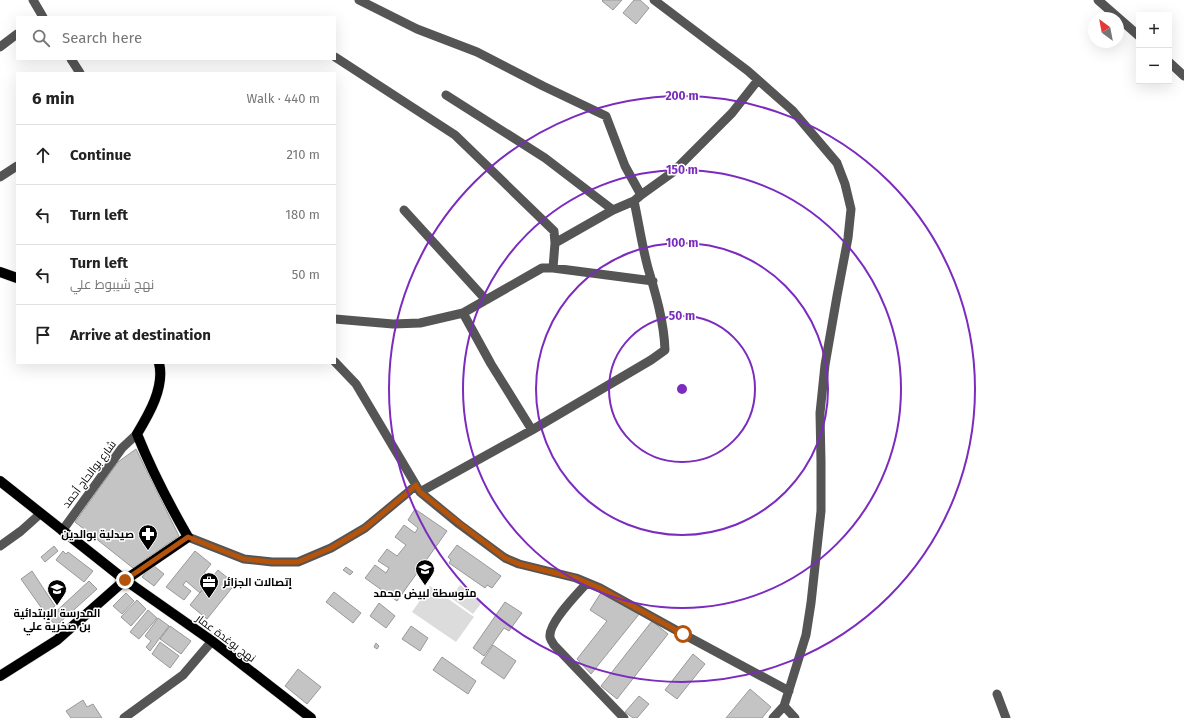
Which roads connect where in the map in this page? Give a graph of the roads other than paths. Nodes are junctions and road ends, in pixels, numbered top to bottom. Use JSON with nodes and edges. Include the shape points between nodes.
{"nodes":[{"id":1,"x":33,"y":0,"type":"edge"},
{"id":2,"x":359,"y":0,"type":"edge"},
{"id":3,"x":654,"y":0,"type":"edge"},
{"id":4,"x":1098,"y":0,"type":"edge"},
{"id":5,"x":41,"y":16,"type":"edge"},
{"id":6,"x":1136,"y":33,"type":"edge"},
{"id":7,"x":16,"y":35,"type":"edge"},
{"id":8,"x":0,"y":47,"type":"edge"},
{"id":9,"x":336,"y":58,"type":"edge"},
{"id":10,"x":72,"y":60,"type":"edge"},
{"id":11,"x":1172,"y":65,"type":"edge"},
{"id":12,"x":79,"y":72,"type":"edge"},
{"id":13,"x":1184,"y":76,"type":"edge"},
{"id":14,"x":758,"y":80,"type":"junction"},
{"id":15,"x":446,"y":95,"type":"dead end"},
{"id":16,"x":16,"y":167,"type":"edge"},
{"id":17,"x":0,"y":177,"type":"edge"},
{"id":18,"x":637,"y":198,"type":"junction"},
{"id":19,"x":404,"y":210,"type":"dead end"},
{"id":20,"x":613,"y":210,"type":"junction"},
{"id":21,"x":555,"y":243,"type":"junction"},
{"id":22,"x":553,"y":268,"type":"junction"},
{"id":23,"x":0,"y":272,"type":"edge"},
{"id":24,"x":16,"y":278,"type":"edge"},
{"id":25,"x":653,"y":281,"type":"junction"},
{"id":26,"x":486,"y":300,"type":"junction"},
{"id":27,"x":463,"y":312,"type":"junction"},
{"id":28,"x":336,"y":319,"type":"edge"},
{"id":29,"x":336,"y":363,"type":"edge"},
{"id":30,"x":159,"y":364,"type":"edge"},
{"id":31,"x":532,"y":430,"type":"junction"},
{"id":32,"x":137,"y":434,"type":"junction"},
{"id":33,"x":0,"y":481,"type":"edge"},
{"id":34,"x":418,"y":488,"type":"junction"},
{"id":35,"x":40,"y":514,"type":"junction"},
{"id":36,"x":62,"y":530,"type":"junction"},
{"id":37,"x":188,"y":537,"type":"junction"},
{"id":38,"x":0,"y":546,"type":"edge"},
{"id":39,"x":125,"y":580,"type":"junction"},
{"id":40,"x":587,"y":583,"type":"junction"},
{"id":41,"x":212,"y":641,"type":"junction"},
{"id":42,"x":0,"y":676,"type":"edge"},
{"id":43,"x":789,"y":691,"type":"junction"},
{"id":44,"x":998,"y":694,"type":"dead end"},
{"id":45,"x":784,"y":706,"type":"junction"},
{"id":46,"x":125,"y":718,"type":"edge"},
{"id":47,"x":311,"y":718,"type":"edge"},
{"id":48,"x":624,"y":718,"type":"edge"},
{"id":49,"x":773,"y":718,"type":"edge"},
{"id":50,"x":795,"y":718,"type":"edge"},
{"id":51,"x":1006,"y":718,"type":"edge"}],
"edges":[{"from":1,"to":5,"type":"street"},
{"from":2,"to":18,"type":"street","via":[[417,29],[477,52],[606,116]]},
{"from":3,"to":14,"type":"street"},
{"from":4,"to":6,"type":"street"},
{"from":7,"to":8,"type":"street"},
{"from":9,"to":21,"type":"street","via":[[455,135],[554,231]]},
{"from":10,"to":12,"type":"street"},
{"from":11,"to":13,"type":"street"},
{"from":14,"to":18,"type":"street","via":[[732,113],[673,172]]},
{"from":14,"to":43,"type":"street","via":[[792,110],[837,163],[850,209],[848,238],[825,365],[820,413],[821,511],[811,603],[806,635]]},
{"from":15,"to":20,"type":"street","via":[[545,158]]},
{"from":16,"to":17,"type":"street"},
{"from":18,"to":20,"type":"street"},
{"from":18,"to":25,"type":"street","via":[[648,268]]},
{"from":19,"to":26,"type":"street"},
{"from":20,"to":21,"type":"street"},
{"from":21,"to":22,"type":"street"},
{"from":22,"to":25,"type":"street"},
{"from":22,"to":26,"type":"street","via":[[542,268]]},
{"from":23,"to":24,"type":"main road"},
{"from":25,"to":31,"type":"street","via":[[665,350]]},
{"from":26,"to":27,"type":"street"},
{"from":27,"to":28,"type":"street","via":[[420,323],[393,324]]},
{"from":27,"to":31,"type":"street","via":[[491,364]]},
{"from":29,"to":34,"type":"street","via":[[356,384]]},
{"from":30,"to":32,"type":"main road","via":[[159,386],[150,411]]},
{"from":31,"to":34,"type":"street"},
{"from":32,"to":36,"type":"street","name":"شارع بوالحاج أحمد","via":[[122,448]]},
{"from":32,"to":37,"type":"main road","via":[[146,457]]},
{"from":33,"to":35,"type":"main road","name":"نهج بوغدة عمار"},
{"from":34,"to":37,"type":"street","via":[[406,494],[365,528],[331,548],[298,562],[244,559]]},
{"from":34,"to":40,"type":"street","via":[[505,558]]},
{"from":35,"to":36,"type":"main road","name":"نهج بوغدة عمار"},
{"from":35,"to":38,"type":"street"},
{"from":36,"to":39,"type":"main road","name":"نهج بوغدة عمار"},
{"from":37,"to":39,"type":"main road"},
{"from":39,"to":41,"type":"main road","name":"نهج بوغدة عمار"},
{"from":39,"to":42,"type":"main road","via":[[57,640]]},
{"from":40,"to":43,"type":"street"},
{"from":40,"to":48,"type":"street","via":[[558,616],[550,637],[554,645]]},
{"from":41,"to":46,"type":"street","via":[[182,675]]},
{"from":41,"to":47,"type":"main road","name":"نهج بوغدة عمار"},
{"from":43,"to":45,"type":"street"},
{"from":44,"to":51,"type":"street"},
{"from":45,"to":49,"type":"street"},
{"from":45,"to":50,"type":"street"}]}
